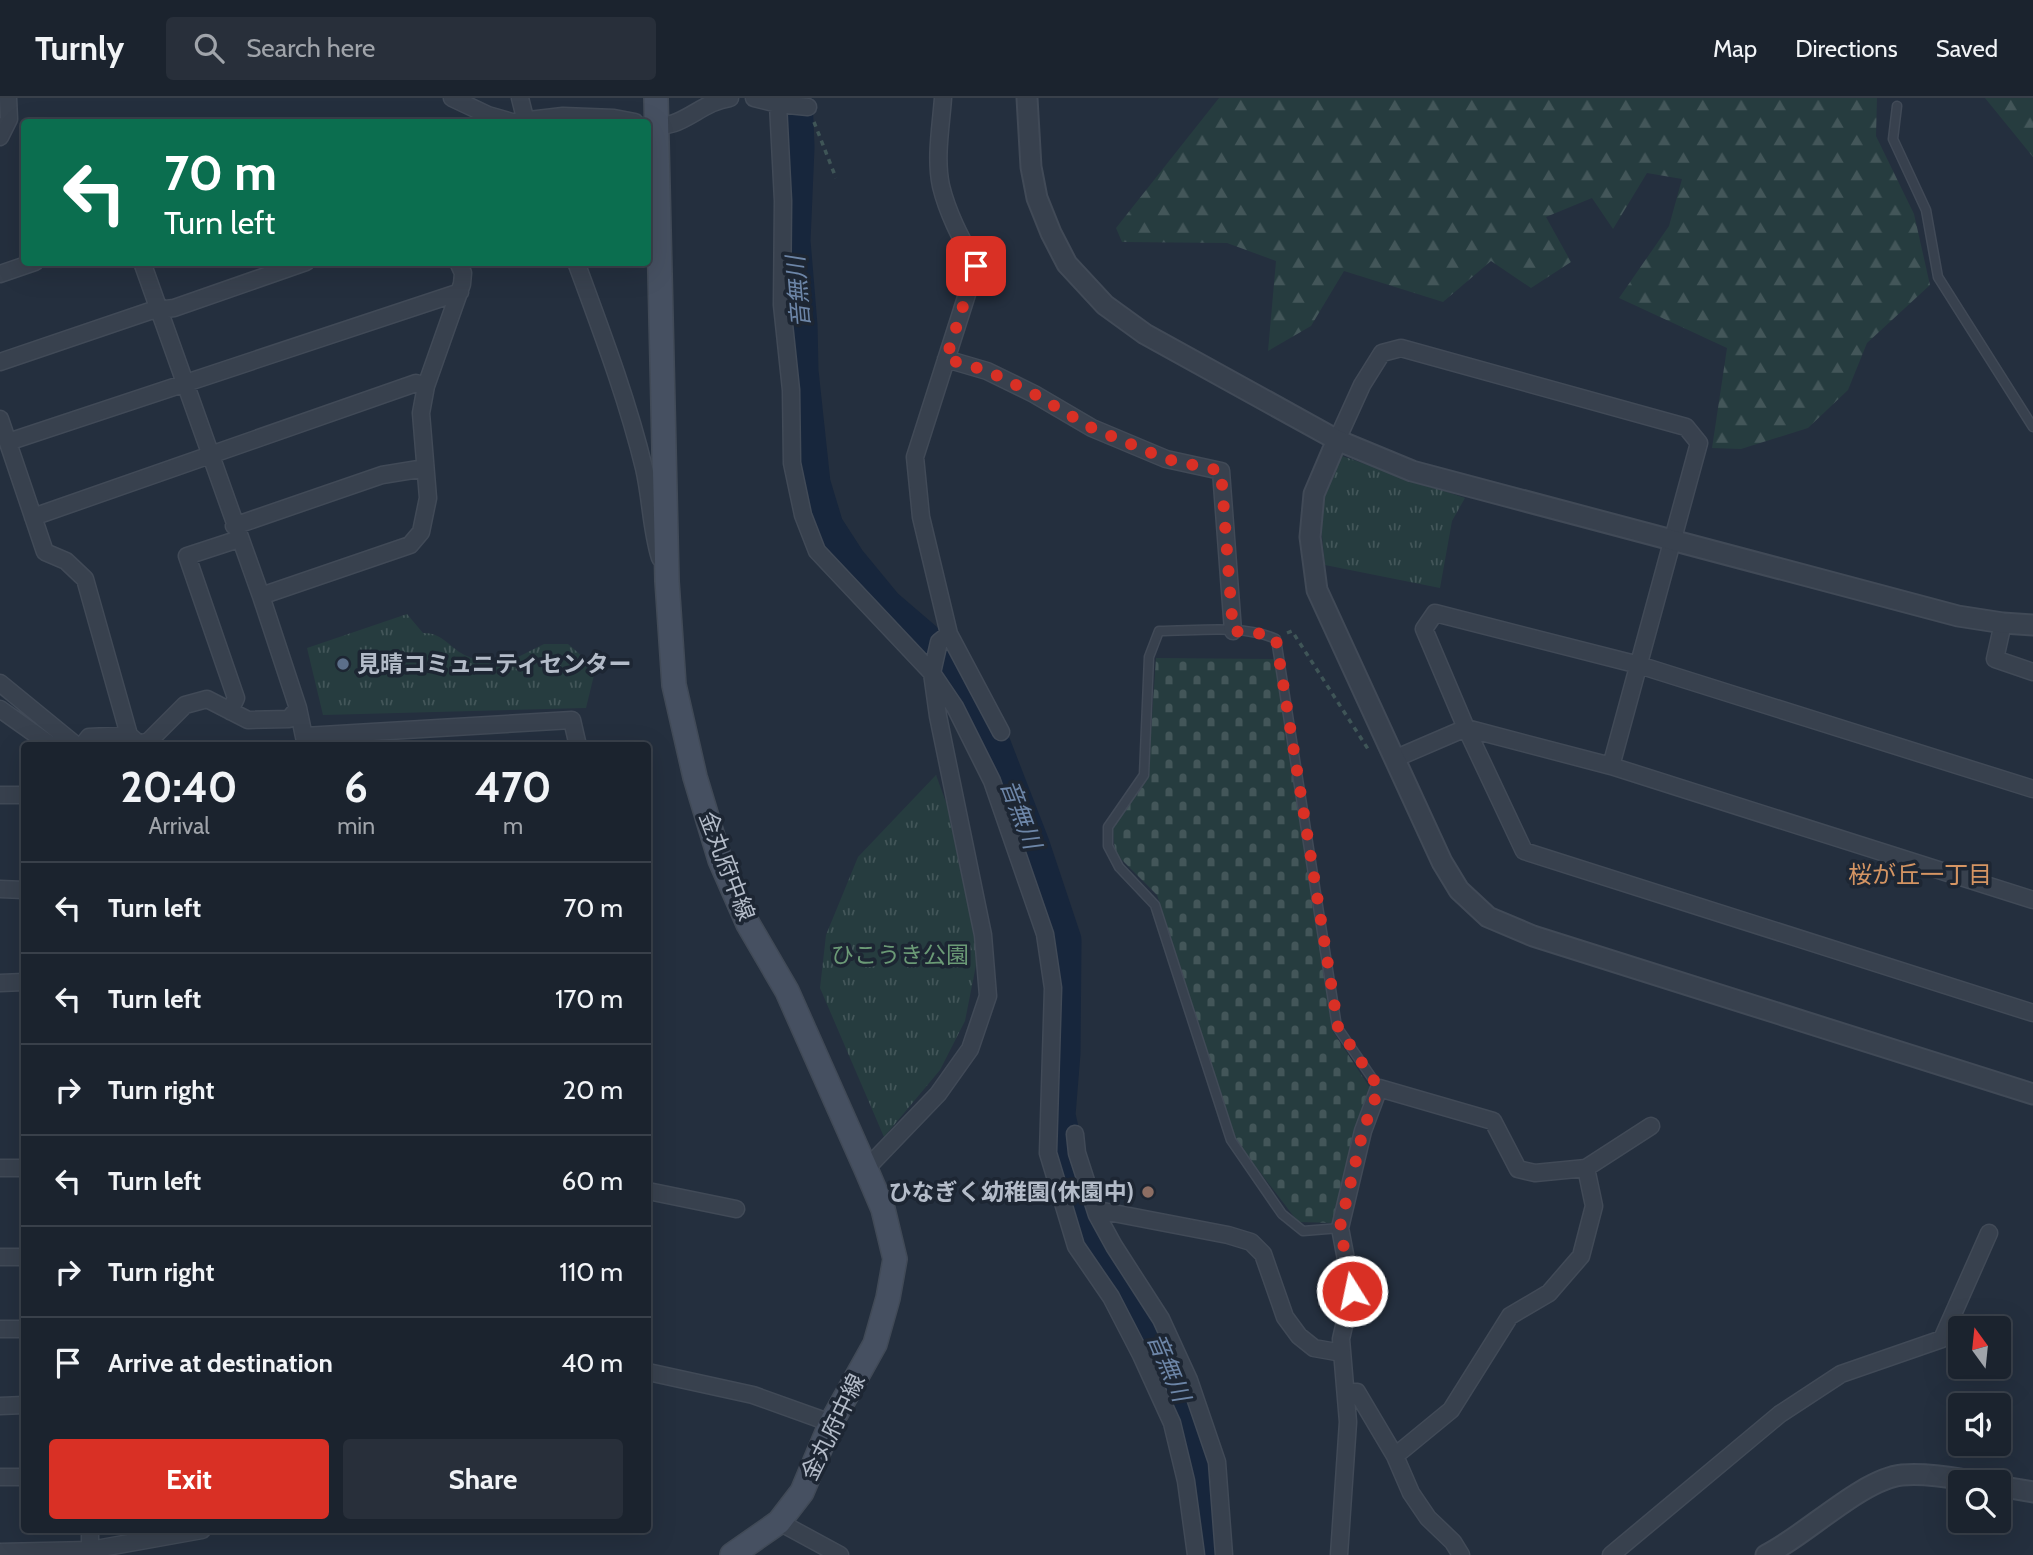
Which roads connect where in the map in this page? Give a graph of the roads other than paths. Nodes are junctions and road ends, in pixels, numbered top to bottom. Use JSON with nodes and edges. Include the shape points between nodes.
{"nodes":[{"id":1,"x":8,"y":98,"type":"edge"},
{"id":2,"x":452,"y":98,"type":"edge"},
{"id":3,"x":520,"y":98,"type":"edge"},
{"id":4,"x":656,"y":98,"type":"edge"},
{"id":5,"x":730,"y":98,"type":"edge"},
{"id":6,"x":754,"y":98,"type":"edge"},
{"id":7,"x":943,"y":98,"type":"edge"},
{"id":8,"x":1027,"y":98,"type":"edge"},
{"id":9,"x":778,"y":104,"type":"junction"},
{"id":10,"x":1897,"y":106,"type":"dead end"},
{"id":11,"x":808,"y":107,"type":"road end"},
{"id":12,"x":502,"y":119,"type":"edge"},
{"id":13,"x":525,"y":119,"type":"edge"},
{"id":14,"x":540,"y":119,"type":"edge"},
{"id":15,"x":619,"y":119,"type":"edge"},
{"id":16,"x":648,"y":119,"type":"edge"},
{"id":17,"x":651,"y":125,"type":"edge"},
{"id":18,"x":0,"y":136,"type":"edge"},
{"id":19,"x":651,"y":184,"type":"edge"},
{"id":20,"x":23,"y":266,"type":"edge"},
{"id":21,"x":143,"y":266,"type":"edge"},
{"id":22,"x":295,"y":266,"type":"edge"},
{"id":23,"x":460,"y":266,"type":"edge"},
{"id":24,"x":577,"y":266,"type":"edge"},
{"id":25,"x":0,"y":274,"type":"edge"},
{"id":26,"x":460,"y":292,"type":"junction"},
{"id":27,"x":159,"y":311,"type":"junction"},
{"id":28,"x":946,"y":359,"type":"junction"},
{"id":29,"x":0,"y":362,"type":"edge"},
{"id":30,"x":185,"y":383,"type":"junction"},
{"id":31,"x":426,"y":386,"type":"junction"},
{"id":32,"x":0,"y":419,"type":"edge"},
{"id":33,"x":2033,"y":427,"type":"edge"},
{"id":34,"x":1337,"y":440,"type":"junction"},
{"id":35,"x":8,"y":442,"type":"junction"},
{"id":36,"x":211,"y":456,"type":"junction"},
{"id":37,"x":425,"y":468,"type":"junction"},
{"id":38,"x":33,"y":517,"type":"junction"},
{"id":39,"x":237,"y":532,"type":"junction"},
{"id":40,"x":1672,"y":541,"type":"junction"},
{"id":41,"x":667,"y":581,"type":"junction"},
{"id":42,"x":261,"y":596,"type":"junction"},
{"id":43,"x":2003,"y":623,"type":"junction"},
{"id":44,"x":2033,"y":625,"type":"edge"},
{"id":45,"x":1233,"y":631,"type":"junction"},
{"id":46,"x":944,"y":638,"type":"junction"},
{"id":47,"x":1639,"y":665,"type":"junction"},
{"id":48,"x":2033,"y":672,"type":"edge"},
{"id":49,"x":932,"y":673,"type":"junction"},
{"id":50,"x":0,"y":683,"type":"edge"},
{"id":51,"x":298,"y":708,"type":"junction"},
{"id":52,"x":0,"y":709,"type":"edge"},
{"id":53,"x":230,"y":710,"type":"junction"},
{"id":54,"x":1466,"y":728,"type":"junction"},
{"id":55,"x":1001,"y":732,"type":"dead end"},
{"id":56,"x":130,"y":735,"type":"junction"},
{"id":57,"x":306,"y":741,"type":"edge"},
{"id":58,"x":46,"y":742,"type":"edge"},
{"id":59,"x":72,"y":742,"type":"edge"},
{"id":60,"x":85,"y":742,"type":"edge"},
{"id":61,"x":137,"y":742,"type":"edge"},
{"id":62,"x":146,"y":742,"type":"edge"},
{"id":63,"x":577,"y":742,"type":"edge"},
{"id":64,"x":1394,"y":759,"type":"junction"},
{"id":65,"x":1611,"y":766,"type":"junction"},
{"id":66,"x":2033,"y":789,"type":"edge"},
{"id":67,"x":0,"y":795,"type":"edge"},
{"id":68,"x":21,"y":795,"type":"edge"},
{"id":69,"x":0,"y":890,"type":"edge"},
{"id":70,"x":21,"y":890,"type":"edge"},
{"id":71,"x":2033,"y":900,"type":"edge"},
{"id":72,"x":21,"y":982,"type":"edge"},
{"id":73,"x":0,"y":983,"type":"edge"},
{"id":74,"x":2033,"y":1013,"type":"edge"},
{"id":75,"x":1379,"y":1088,"type":"junction"},
{"id":76,"x":2033,"y":1094,"type":"edge"},
{"id":77,"x":1651,"y":1126,"type":"dead end"},
{"id":78,"x":1075,"y":1134,"type":"dead end"},
{"id":79,"x":0,"y":1168,"type":"edge"},
{"id":80,"x":21,"y":1168,"type":"edge"},
{"id":81,"x":1586,"y":1168,"type":"junction"},
{"id":82,"x":866,"y":1169,"type":"junction"},
{"id":83,"x":651,"y":1192,"type":"edge"},
{"id":84,"x":736,"y":1209,"type":"dead end"},
{"id":85,"x":1097,"y":1215,"type":"junction"},
{"id":86,"x":1340,"y":1227,"type":"junction"},
{"id":87,"x":1989,"y":1233,"type":"dead end"},
{"id":88,"x":0,"y":1257,"type":"edge"},
{"id":89,"x":21,"y":1257,"type":"edge"},
{"id":90,"x":0,"y":1329,"type":"edge"},
{"id":91,"x":21,"y":1329,"type":"edge"},
{"id":92,"x":1342,"y":1353,"type":"junction"},
{"id":93,"x":651,"y":1373,"type":"edge"},
{"id":94,"x":1346,"y":1391,"type":"junction"},
{"id":95,"x":21,"y":1405,"type":"edge"},
{"id":96,"x":0,"y":1406,"type":"edge"},
{"id":97,"x":831,"y":1423,"type":"junction"},
{"id":98,"x":1395,"y":1456,"type":"junction"},
{"id":99,"x":0,"y":1477,"type":"edge"},
{"id":100,"x":21,"y":1477,"type":"edge"},
{"id":101,"x":1948,"y":1477,"type":"edge"},
{"id":102,"x":2011,"y":1488,"type":"edge"},
{"id":103,"x":2033,"y":1492,"type":"edge"},
{"id":104,"x":779,"y":1522,"type":"junction"},
{"id":105,"x":90,"y":1533,"type":"edge"},
{"id":106,"x":185,"y":1533,"type":"edge"},
{"id":107,"x":90,"y":1550,"type":"junction"},
{"id":108,"x":0,"y":1552,"type":"edge"},
{"id":109,"x":732,"y":1555,"type":"edge"},
{"id":110,"x":840,"y":1555,"type":"edge"},
{"id":111,"x":1196,"y":1555,"type":"edge"},
{"id":112,"x":1224,"y":1555,"type":"edge"},
{"id":113,"x":1339,"y":1555,"type":"edge"},
{"id":114,"x":1461,"y":1555,"type":"edge"},
{"id":115,"x":1611,"y":1555,"type":"edge"},
{"id":116,"x":1766,"y":1555,"type":"edge"}],
"edges":[{"from":1,"to":18,"type":"street","via":[[9,119]]},
{"from":2,"to":12,"type":"street"},
{"from":3,"to":13,"type":"street"},
{"from":4,"to":16,"type":"main road","name":"金丸府中線"},
{"from":5,"to":17,"type":"street","via":[[717,100],[672,126]]},
{"from":6,"to":9,"type":"street"},
{"from":7,"to":28,"type":"street","via":[[941,184],[954,225],[976,266]]},
{"from":8,"to":34,"type":"street","via":[[1037,198],[1067,264],[1105,305],[1145,334]]},
{"from":9,"to":11,"type":"street"},
{"from":9,"to":49,"type":"street","via":[[782,305],[792,390],[792,463],[803,515],[817,551]]},
{"from":10,"to":33,"type":"lane","via":[[1892,139],[1926,210],[1938,277]]},
{"from":14,"to":15,"type":"street"},
{"from":19,"to":41,"type":"main road","name":"金丸府中線","via":[[663,326]]},
{"from":20,"to":25,"type":"street"},
{"from":21,"to":27,"type":"street"},
{"from":22,"to":27,"type":"street"},
{"from":23,"to":26,"type":"street"},
{"from":24,"to":41,"type":"street","via":[[645,470],[653,535]]},
{"from":26,"to":30,"type":"street"},
{"from":26,"to":31,"type":"street"},
{"from":27,"to":29,"type":"street"},
{"from":27,"to":30,"type":"street"},
{"from":28,"to":45,"type":"street","via":[[988,371],[1092,428],[1166,459],[1221,471]]},
{"from":28,"to":46,"type":"street","via":[[915,457]]},
{"from":30,"to":35,"type":"street"},
{"from":30,"to":36,"type":"street"},
{"from":31,"to":36,"type":"street","via":[[416,383]]},
{"from":31,"to":37,"type":"street","via":[[421,413]]},
{"from":32,"to":35,"type":"street"},
{"from":34,"to":40,"type":"street","via":[[1412,471]]},
{"from":34,"to":40,"type":"street","via":[[1382,353],[1401,348],[1686,427],[1699,443]]},
{"from":34,"to":64,"type":"street","via":[[1314,494],[1310,537],[1317,590]]},
{"from":35,"to":38,"type":"street"},
{"from":36,"to":38,"type":"street"},
{"from":36,"to":39,"type":"street"},
{"from":37,"to":39,"type":"street","via":[[382,475]]},
{"from":37,"to":42,"type":"street","via":[[428,498],[421,532],[410,545]]},
{"from":38,"to":56,"type":"street","via":[[45,552],[66,561],[85,579]]},
{"from":39,"to":42,"type":"street"},
{"from":39,"to":53,"type":"street","via":[[187,556],[236,698]]},
{"from":40,"to":43,"type":"street","via":[[1958,616]]},
{"from":40,"to":47,"type":"street"},
{"from":41,"to":82,"type":"main road","name":"金丸府中線","via":[[674,685],[720,860],[748,925],[787,991]]},
{"from":42,"to":51,"type":"street"},
{"from":43,"to":44,"type":"street"},
{"from":43,"to":48,"type":"street","via":[[1995,659]]},
{"from":45,"to":75,"type":"lane","via":[[1276,639],[1338,1027]]},
{"from":45,"to":86,"type":"lane","via":[[1159,631],[1149,657],[1144,775],[1108,827],[1108,846],[1119,867],[1155,905],[1231,1140],[1282,1214],[1303,1231]]},
{"from":46,"to":49,"type":"street"},
{"from":46,"to":55,"type":"street"},
{"from":47,"to":54,"type":"street","via":[[1435,613],[1423,629]]},
{"from":47,"to":65,"type":"street"},
{"from":47,"to":66,"type":"street"},
{"from":49,"to":82,"type":"street","via":[[983,935],[988,996],[970,1049],[938,1094]]},
{"from":49,"to":111,"type":"street","via":[[955,707],[992,781],[1045,934],[1053,988],[1048,1153],[1076,1246],[1111,1297],[1171,1423],[1186,1481]]},
{"from":50,"to":59,"type":"street"},
{"from":51,"to":53,"type":"street","via":[[289,719],[248,720]]},
{"from":51,"to":57,"type":"street"},
{"from":52,"to":58,"type":"street"},
{"from":53,"to":62,"type":"street","via":[[207,699],[185,705]]},
{"from":54,"to":64,"type":"street"},
{"from":54,"to":65,"type":"street"},
{"from":54,"to":74,"type":"street","via":[[1524,850]]},
{"from":56,"to":60,"type":"street","via":[[89,737]]},
{"from":56,"to":61,"type":"street"},
{"from":57,"to":63,"type":"street","via":[[572,720]]},
{"from":64,"to":76,"type":"street","via":[[1442,862],[1460,890],[1488,917],[1533,936]]},
{"from":65,"to":71,"type":"street"},
{"from":67,"to":68,"type":"street"},
{"from":69,"to":70,"type":"street"},
{"from":72,"to":73,"type":"street"},
{"from":75,"to":81,"type":"street","via":[[1493,1121],[1518,1169],[1535,1173]]},
{"from":75,"to":86,"type":"street","via":[[1363,1131]]},
{"from":77,"to":81,"type":"street"},
{"from":78,"to":85,"type":"street"},
{"from":79,"to":80,"type":"street"},
{"from":81,"to":98,"type":"street","via":[[1594,1206],[1581,1256],[1549,1293],[1510,1316],[1451,1410]]},
{"from":82,"to":97,"type":"main road","name":"金丸府中線","via":[[883,1209],[895,1259],[874,1344]]},
{"from":83,"to":84,"type":"street"},
{"from":85,"to":92,"type":"street","via":[[1103,1211],[1251,1242],[1263,1254],[1285,1317],[1299,1336],[1314,1348]]},
{"from":85,"to":112,"type":"street","via":[[1161,1319],[1189,1380],[1217,1462]]},
{"from":86,"to":92,"type":"street","via":[[1352,1291]]},
{"from":87,"to":115,"type":"street","via":[[1942,1339],[1841,1374],[1780,1414]]},
{"from":88,"to":89,"type":"street"},
{"from":90,"to":91,"type":"street"},
{"from":92,"to":94,"type":"street"},
{"from":93,"to":97,"type":"street","via":[[753,1395]]},
{"from":94,"to":98,"type":"street","via":[[1357,1392]]},
{"from":94,"to":113,"type":"street"},
{"from":95,"to":96,"type":"street"},
{"from":97,"to":104,"type":"main road","name":"金丸府中線","via":[[802,1492]]},
{"from":98,"to":114,"type":"street","via":[[1411,1493]]},
{"from":99,"to":100,"type":"street"},
{"from":101,"to":116,"type":"street","via":[[1900,1475],[1867,1487]]},
{"from":102,"to":103,"type":"street"},
{"from":104,"to":109,"type":"main road","name":"金丸府中線"},
{"from":104,"to":110,"type":"street"},
{"from":105,"to":107,"type":"street"},
{"from":106,"to":107,"type":"street"},
{"from":107,"to":108,"type":"street"}]}
